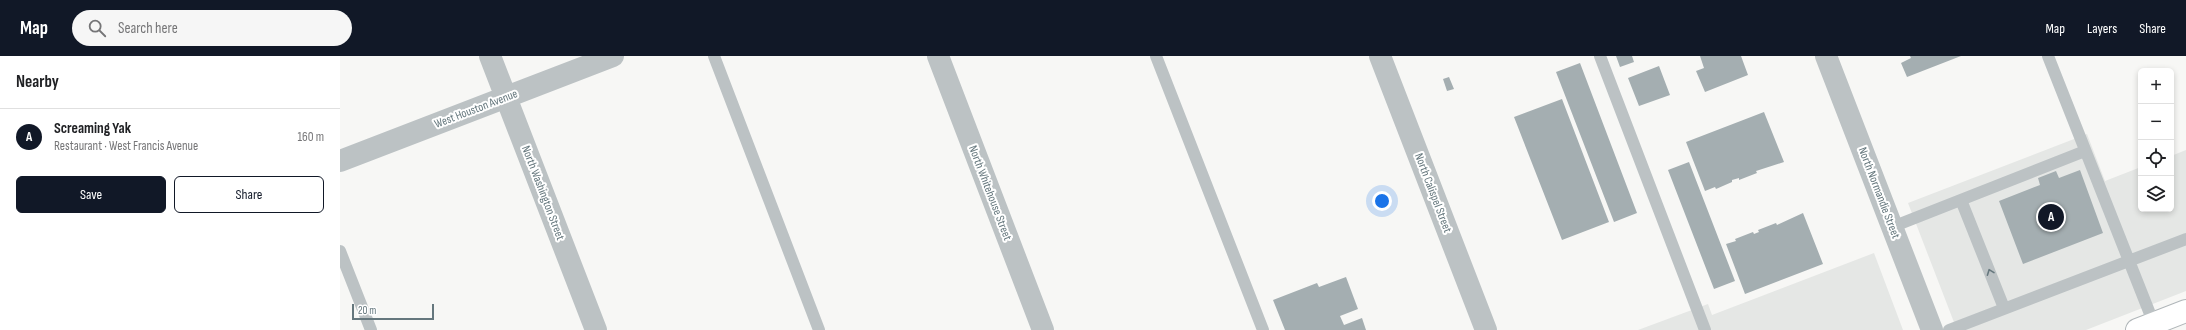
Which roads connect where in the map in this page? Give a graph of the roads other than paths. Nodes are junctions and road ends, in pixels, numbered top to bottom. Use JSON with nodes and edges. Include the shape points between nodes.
{"nodes":[{"id":1,"x":490,"y":56,"type":"edge"},
{"id":2,"x":613,"y":56,"type":"edge"},
{"id":3,"x":714,"y":56,"type":"edge"},
{"id":4,"x":938,"y":56,"type":"edge"},
{"id":5,"x":1156,"y":56,"type":"edge"},
{"id":6,"x":1380,"y":56,"type":"edge"},
{"id":7,"x":1600,"y":56,"type":"edge"},
{"id":8,"x":1826,"y":56,"type":"edge"},
{"id":9,"x":2048,"y":56,"type":"edge"},
{"id":10,"x":506,"y":97,"type":"junction"},
{"id":11,"x":2085,"y":151,"type":"junction"},
{"id":12,"x":340,"y":161,"type":"edge"},
{"id":13,"x":1962,"y":200,"type":"junction"},
{"id":14,"x":1892,"y":227,"type":"junction"},
{"id":15,"x":2186,"y":239,"type":"edge"},
{"id":16,"x":340,"y":251,"type":"edge"},
{"id":17,"x":2128,"y":261,"type":"junction"},
{"id":18,"x":2004,"y":308,"type":"junction"},
{"id":19,"x":2186,"y":311,"type":"edge"},
{"id":20,"x":2145,"y":327,"type":"edge"},
{"id":21,"x":371,"y":330,"type":"edge"},
{"id":22,"x":596,"y":330,"type":"edge"},
{"id":23,"x":819,"y":330,"type":"edge"},
{"id":24,"x":1043,"y":330,"type":"edge"},
{"id":25,"x":1263,"y":330,"type":"edge"},
{"id":26,"x":1486,"y":330,"type":"edge"},
{"id":27,"x":1705,"y":330,"type":"edge"},
{"id":28,"x":1932,"y":330,"type":"edge"},
{"id":29,"x":1949,"y":330,"type":"edge"}],
"edges":[{"from":1,"to":10,"type":"street","name":"North Washington Street"},
{"from":2,"to":10,"type":"street","name":"West Houston Avenue"},
{"from":3,"to":23,"type":"lane"},
{"from":4,"to":24,"type":"street","name":"North Whitehouse Street"},
{"from":5,"to":25,"type":"lane"},
{"from":6,"to":26,"type":"street","name":"North Calispel Street"},
{"from":7,"to":27,"type":"lane"},
{"from":8,"to":14,"type":"street","name":"North Normandie Street"},
{"from":9,"to":11,"type":"lane"},
{"from":10,"to":12,"type":"street","name":"West Houston Avenue"},
{"from":10,"to":22,"type":"street","name":"North Washington Street"},
{"from":11,"to":13,"type":"lane"},
{"from":11,"to":17,"type":"lane"},
{"from":13,"to":14,"type":"lane"},
{"from":18,"to":13,"type":"lane","one_way":true},
{"from":14,"to":28,"type":"street","name":"North Normandie Street"},
{"from":15,"to":17,"type":"lane"},
{"from":16,"to":21,"type":"lane"},
{"from":17,"to":18,"type":"lane"},
{"from":17,"to":20,"type":"lane"},
{"from":18,"to":29,"type":"lane"},
{"from":19,"to":20,"type":"main road"}]}
